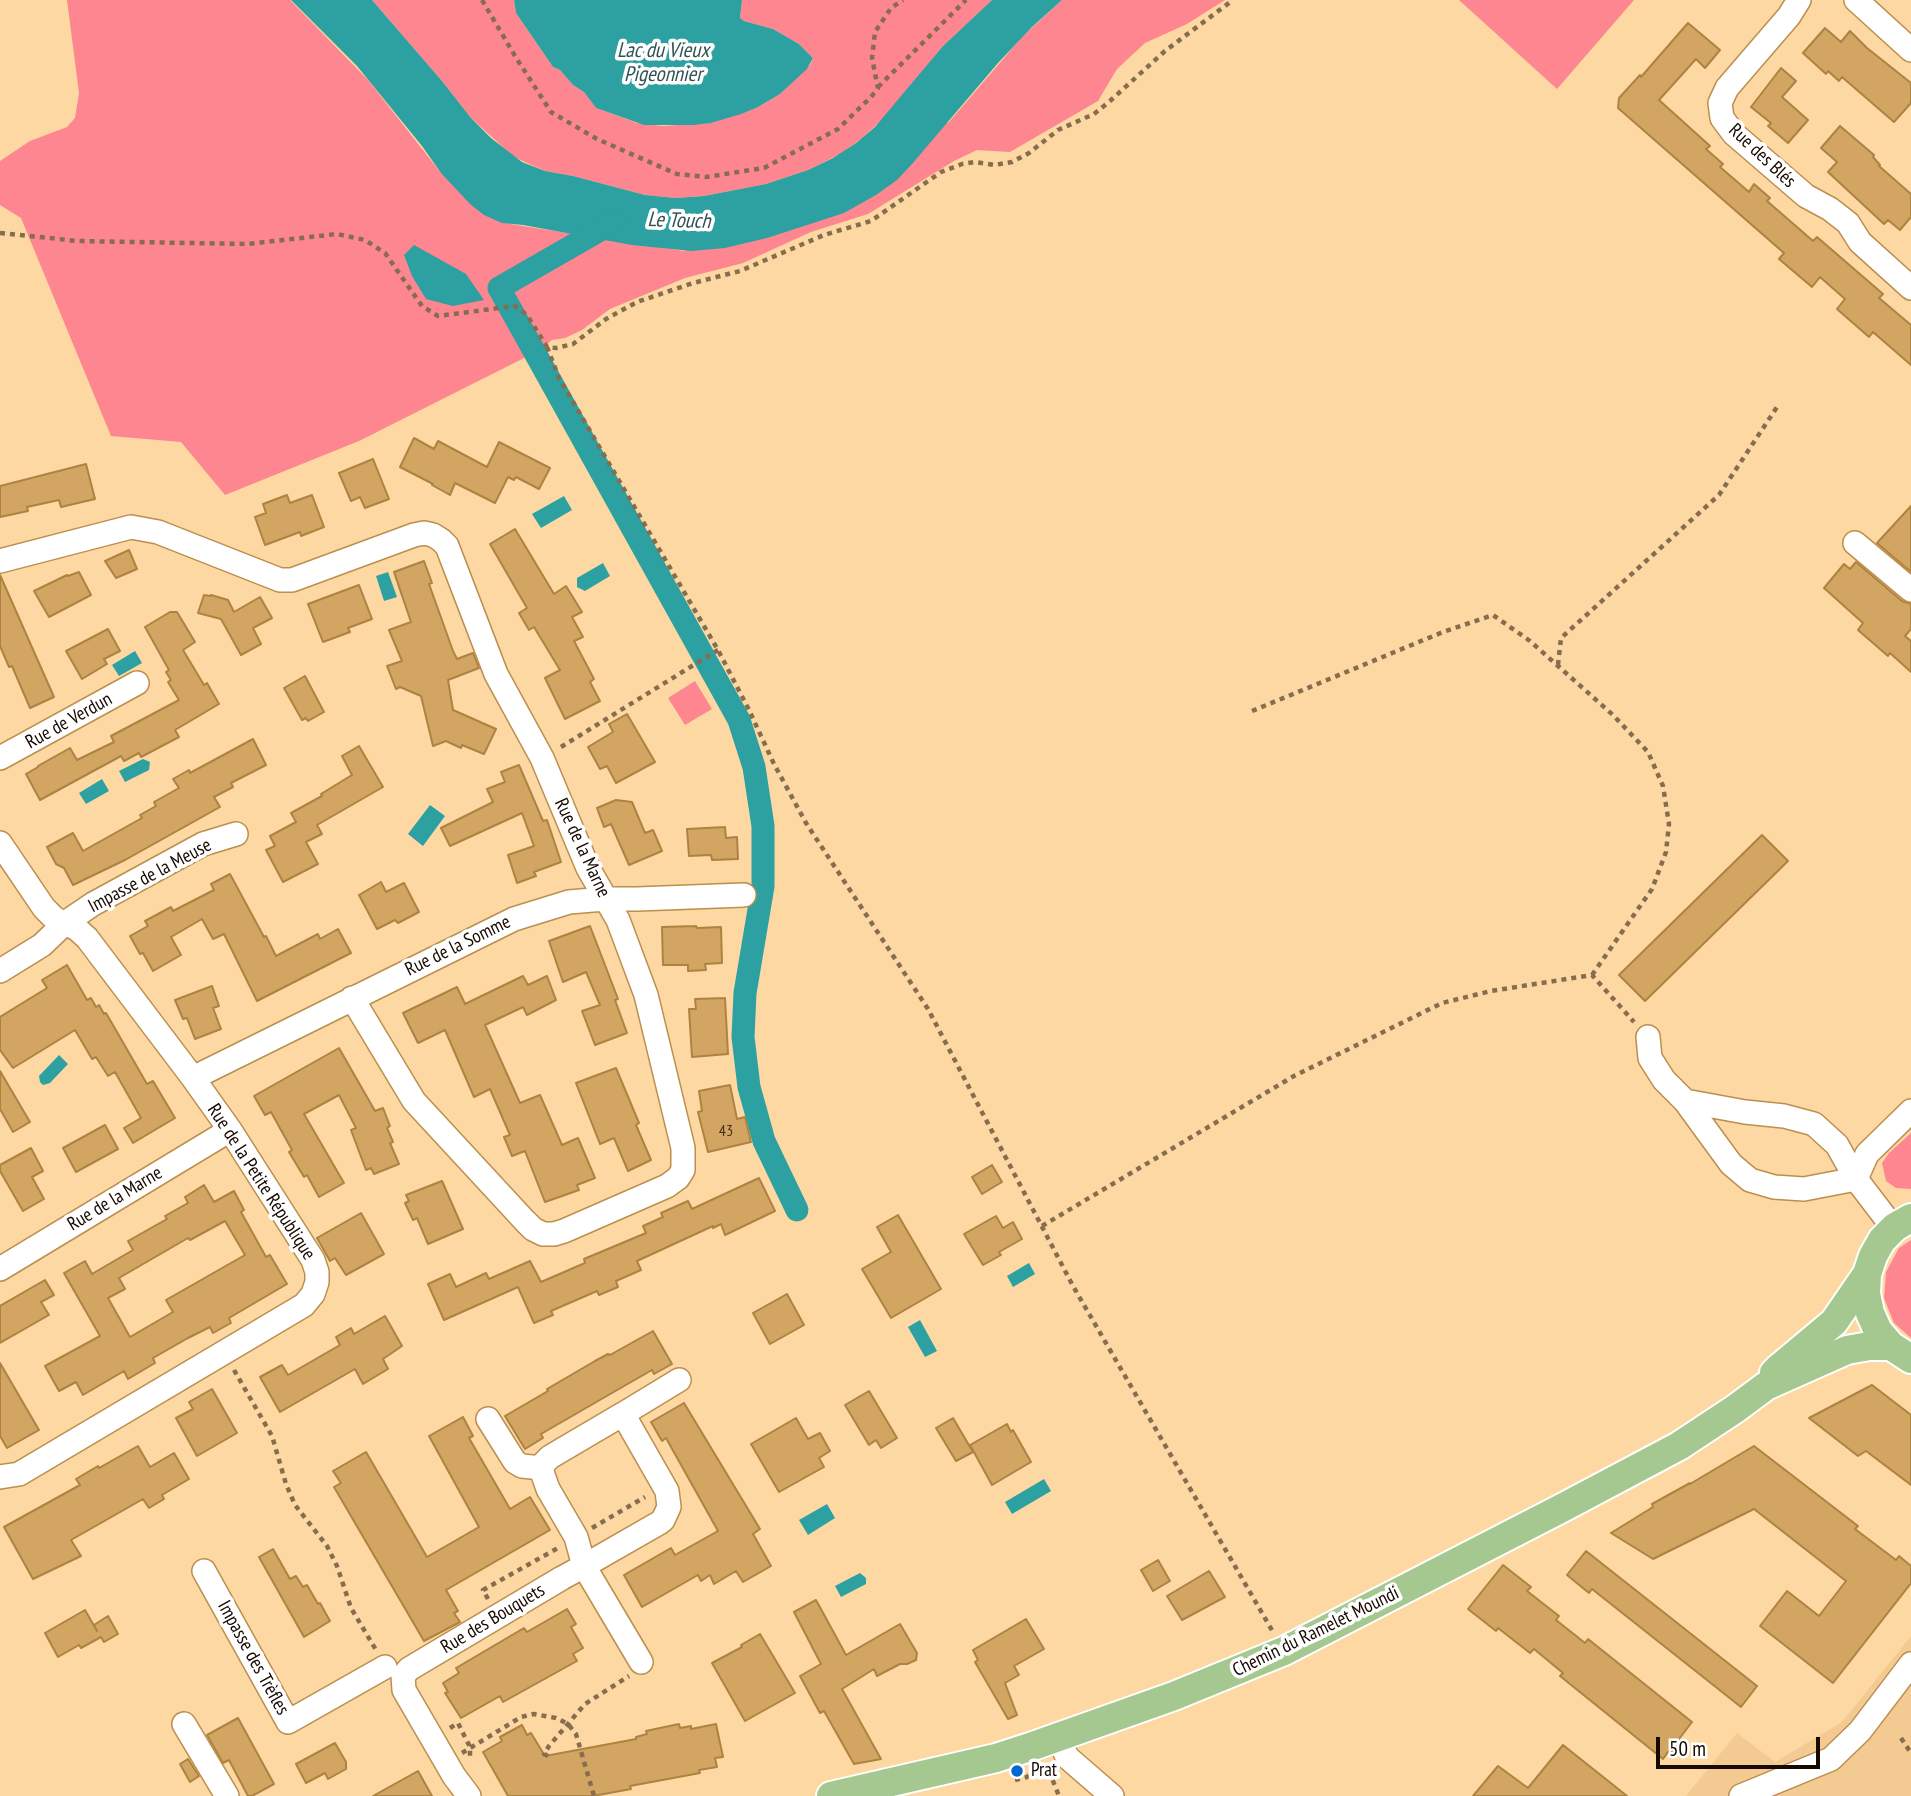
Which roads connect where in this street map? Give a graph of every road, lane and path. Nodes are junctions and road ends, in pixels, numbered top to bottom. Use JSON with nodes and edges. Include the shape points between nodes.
{"nodes":[{"id":1,"x":482,"y":0,"type":"edge"},
{"id":2,"x":903,"y":0,"type":"edge"},
{"id":3,"x":965,"y":0,"type":"edge"},
{"id":4,"x":1233,"y":0,"type":"edge"},
{"id":5,"x":1799,"y":0,"type":"edge"},
{"id":6,"x":1856,"y":0,"type":"edge"},
{"id":7,"x":1911,"y":50,"type":"edge"},
{"id":8,"x":878,"y":88,"type":"junction"},
{"id":9,"x":0,"y":233,"type":"edge"},
{"id":10,"x":1911,"y":288,"type":"edge"},
{"id":11,"x":547,"y":347,"type":"junction"},
{"id":12,"x":1779,"y":404,"type":"dead end"},
{"id":13,"x":1855,"y":543,"type":"dead end"},
{"id":14,"x":0,"y":561,"type":"edge"},
{"id":15,"x":1911,"y":590,"type":"edge"},
{"id":16,"x":718,"y":650,"type":"junction"},
{"id":17,"x":1558,"y":666,"type":"junction"},
{"id":18,"x":137,"y":683,"type":"dead end"},
{"id":19,"x":1252,"y":711,"type":"dead end"},
{"id":20,"x":0,"y":758,"type":"edge"},
{"id":21,"x":542,"y":758,"type":"junction"},
{"id":22,"x":236,"y":834,"type":"dead end"},
{"id":23,"x":0,"y":843,"type":"edge"},
{"id":24,"x":744,"y":895,"type":"dead end"},
{"id":25,"x":605,"y":899,"type":"junction"},
{"id":26,"x":65,"y":923,"type":"junction"},
{"id":27,"x":0,"y":971,"type":"edge"},
{"id":28,"x":1592,"y":975,"type":"junction"},
{"id":29,"x":352,"y":998,"type":"junction"},
{"id":30,"x":1648,"y":1037,"type":"joint"},
{"id":31,"x":193,"y":1078,"type":"junction"},
{"id":32,"x":1685,"y":1101,"type":"junction"},
{"id":33,"x":1911,"y":1111,"type":"edge"},
{"id":34,"x":230,"y":1130,"type":"junction"},
{"id":35,"x":1856,"y":1180,"type":"junction"},
{"id":36,"x":1903,"y":1222,"type":"edge"},
{"id":37,"x":1042,"y":1226,"type":"junction"},
{"id":38,"x":0,"y":1269,"type":"edge"},
{"id":39,"x":1867,"y":1274,"type":"junction"},
{"id":40,"x":224,"y":1352,"type":"junction"},
{"id":41,"x":1901,"y":1352,"type":"edge"},
{"id":42,"x":679,"y":1380,"type":"dead end"},
{"id":43,"x":1766,"y":1385,"type":"junction"},
{"id":44,"x":622,"y":1414,"type":"junction"},
{"id":45,"x":488,"y":1419,"type":"dead end"},
{"id":46,"x":542,"y":1468,"type":"junction"},
{"id":47,"x":0,"y":1477,"type":"edge"},
{"id":48,"x":584,"y":1566,"type":"junction"},
{"id":49,"x":204,"y":1571,"type":"dead end"},
{"id":50,"x":1284,"y":1651,"type":"junction"},
{"id":51,"x":641,"y":1662,"type":"joint"},
{"id":52,"x":1911,"y":1664,"type":"edge"},
{"id":53,"x":394,"y":1671,"type":"junction"},
{"id":54,"x":184,"y":1724,"type":"dead end"},
{"id":55,"x":568,"y":1724,"type":"junction"},
{"id":56,"x":1059,"y":1738,"type":"junction"},
{"id":57,"x":1901,"y":1738,"type":"dead end"},
{"id":58,"x":448,"y":1751,"type":"junction"},
{"id":59,"x":1911,"y":1753,"type":"edge"},
{"id":60,"x":548,"y":1756,"type":"dead end"},
{"id":61,"x":1046,"y":1764,"type":"dead end"},
{"id":62,"x":1096,"y":1791,"type":"edge"},
{"id":63,"x":227,"y":1796,"type":"edge"},
{"id":64,"x":469,"y":1796,"type":"edge"},
{"id":65,"x":594,"y":1796,"type":"edge"},
{"id":66,"x":831,"y":1796,"type":"edge"},
{"id":67,"x":1059,"y":1796,"type":"edge"},
{"id":68,"x":1741,"y":1796,"type":"edge"}],
"edges":[{"from":1,"to":8,"type":"path","via":[[551,112],[597,139],[677,174],[706,177],[764,168],[838,128]]},
{"from":2,"to":8,"type":"path","via":[[891,8],[875,32],[872,58]]},
{"from":3,"to":8,"type":"path"},
{"from":4,"to":11,"type":"path","via":[[1165,51],[1094,114],[1058,130],[1012,163],[962,164],[942,172],[871,221],[824,235],[740,271],[637,302],[573,344]]},
{"from":5,"to":10,"type":"street","name":"Rue des Blés","via":[[1727,88],[1720,103],[1722,118],[1734,134],[1806,196],[1848,223],[1860,243]]},
{"from":6,"to":7,"type":"street"},
{"from":9,"to":11,"type":"path","via":[[78,241],[247,244],[337,234],[365,240],[385,253],[422,306],[438,316],[515,306],[527,315]]},
{"from":11,"to":16,"type":"path","via":[[559,378]]},
{"from":12,"to":17,"type":"path","via":[[1718,495],[1561,638]]},
{"from":13,"to":15,"type":"street"},
{"from":14,"to":21,"type":"street","name":"Rue de la Marne","via":[[131,527],[158,532],[280,580],[292,580],[414,535],[433,535],[447,546],[496,674]]},
{"from":16,"to":21,"type":"path"},
{"from":16,"to":37,"type":"path","via":[[806,823],[928,1009]]},
{"from":17,"to":19,"type":"path","via":[[1493,615]]},
{"from":17,"to":28,"type":"path","via":[[1648,752],[1663,786],[1669,824],[1666,852],[1652,889]]},
{"from":18,"to":20,"type":"street","name":"Rue de Verdun"},
{"from":21,"to":25,"type":"street","name":"Rue de la Marne"},
{"from":22,"to":26,"type":"street","name":"Impasse de la Meuse","via":[[203,844]]},
{"from":23,"to":26,"type":"street","name":"Rue de la Petite République","via":[[44,908]]},
{"from":24,"to":25,"type":"street","name":"Rue de la Somme"},
{"from":25,"to":29,"type":"street","name":"Rue de la Somme","via":[[569,902],[514,919]]},
{"from":25,"to":29,"type":"street","name":"Rue de la Marne","via":[[618,920],[646,995],[683,1148],[683,1170],[667,1186],[564,1231],[543,1234],[533,1229],[423,1111]]},
{"from":26,"to":27,"type":"street","via":[[42,945]]},
{"from":26,"to":31,"type":"street","name":"Rue de la Petite République","via":[[87,938]]},
{"from":28,"to":30,"type":"path"},
{"from":28,"to":37,"type":"path","via":[[1442,1003],[1294,1076]]},
{"from":29,"to":31,"type":"street","name":"Rue de la Somme"},
{"from":30,"to":32,"type":"street","via":[[1650,1058]]},
{"from":31,"to":34,"type":"street","name":"Rue de la Petite République"},
{"from":32,"to":35,"type":"street","via":[[1814,1124],[1837,1145]]},
{"from":32,"to":35,"type":"street","via":[[1731,1164],[1750,1180],[1804,1189]]},
{"from":33,"to":35,"type":"street","via":[[1867,1154]]},
{"from":34,"to":38,"type":"street","name":"Rue de la Marne"},
{"from":34,"to":40,"type":"street","name":"Rue de la Petite République","via":[[313,1260],[317,1282],[304,1305]]},
{"from":35,"to":36,"type":"street","via":[[1885,1217]]},
{"from":36,"to":39,"type":"main road","name":"Chemin du Ramelet Moundi","via":[[1882,1240]]},
{"from":37,"to":50,"type":"path"},
{"from":39,"to":41,"type":"main road","name":"Chemin du Ramelet Moundi","via":[[1870,1313],[1878,1331]]},
{"from":39,"to":43,"type":"main road","name":"Chemin du Ramelet Moundi","via":[[1834,1322],[1779,1368]]},
{"from":40,"to":47,"type":"street","name":"Rue de la Petite République","via":[[19,1474]]},
{"from":40,"to":53,"type":"path","via":[[272,1436],[295,1505],[327,1546],[351,1608]]},
{"from":41,"to":43,"type":"main road","name":"Chemin du Ramelet Moundi","via":[[1869,1346],[1847,1350]]},
{"from":42,"to":44,"type":"street"},
{"from":43,"to":50,"type":"main road","name":"Chemin du Ramelet Moundi","via":[[1679,1446]]},
{"from":44,"to":46,"type":"street","via":[[555,1453]]},
{"from":44,"to":48,"type":"street","name":"Rue des Bouquets","via":[[664,1486],[668,1511],[659,1523]]},
{"from":45,"to":46,"type":"street","via":[[515,1462]]},
{"from":46,"to":48,"type":"street","via":[[548,1489],[576,1537]]},
{"from":48,"to":51,"type":"street"},
{"from":48,"to":53,"type":"street","name":"Rue des Bouquets","via":[[409,1669]]},
{"from":49,"to":53,"type":"street","name":"Impasse des Trèfles","via":[[288,1722]]},
{"from":50,"to":56,"type":"main road","name":"Chemin du Ramelet Moundi"},
{"from":51,"to":55,"type":"path","via":[[633,1673],[585,1704]]},
{"from":52,"to":68,"type":"street","via":[[1860,1731],[1831,1759]]},
{"from":53,"to":58,"type":"street"},
{"from":54,"to":63,"type":"street"},
{"from":55,"to":58,"type":"path","via":[[534,1714]]},
{"from":55,"to":60,"type":"path","via":[[544,1754]]},
{"from":55,"to":65,"type":"path","via":[[576,1734]]},
{"from":56,"to":62,"type":"street","via":[[1067,1757]]},
{"from":56,"to":66,"type":"main road","name":"Chemin du Ramelet Moundi","via":[[996,1758]]},
{"from":57,"to":59,"type":"path"},
{"from":58,"to":64,"type":"street"},
{"from":61,"to":67,"type":"path"}]}
